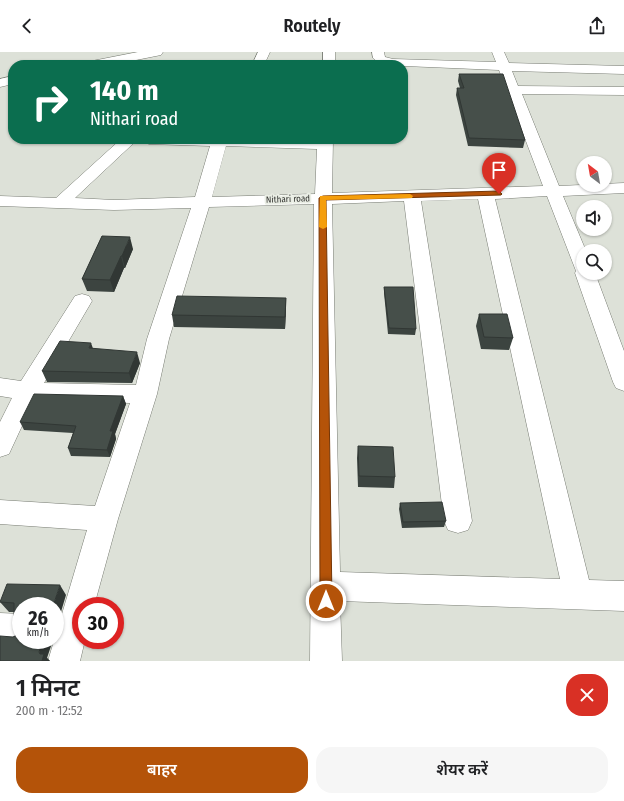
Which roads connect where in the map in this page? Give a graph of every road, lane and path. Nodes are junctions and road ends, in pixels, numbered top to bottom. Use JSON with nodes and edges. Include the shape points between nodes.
{"nodes":[{"id":1,"x":157,"y":52,"type":"edge"},
{"id":2,"x":498,"y":52,"type":"edge"},
{"id":3,"x":140,"y":54,"type":"edge"},
{"id":4,"x":114,"y":60,"type":"edge"},
{"id":5,"x":408,"y":63,"type":"edge"},
{"id":6,"x":504,"y":66,"type":"junction"},
{"id":7,"x":624,"y":70,"type":"edge"},
{"id":8,"x":513,"y":90,"type":"junction"},
{"id":9,"x":624,"y":91,"type":"edge"},
{"id":10,"x":125,"y":144,"type":"edge"},
{"id":11,"x":219,"y":144,"type":"edge"},
{"id":12,"x":325,"y":144,"type":"edge"},
{"id":13,"x":624,"y":188,"type":"edge"},
{"id":14,"x":553,"y":191,"type":"junction"},
{"id":15,"x":485,"y":194,"type":"junction"},
{"id":16,"x":412,"y":196,"type":"junction"},
{"id":17,"x":323,"y":198,"type":"junction"},
{"id":18,"x":0,"y":201,"type":"edge"},
{"id":19,"x":61,"y":202,"type":"junction"},
{"id":20,"x":202,"y":202,"type":"junction"},
{"id":21,"x":576,"y":249,"type":"edge"},
{"id":22,"x":588,"y":280,"type":"edge"},
{"id":23,"x":82,"y":301,"type":"dead end"},
{"id":24,"x":624,"y":382,"type":"edge"},
{"id":25,"x":0,"y":387,"type":"edge"},
{"id":26,"x":27,"y":391,"type":"junction"},
{"id":27,"x":146,"y":394,"type":"junction"},
{"id":28,"x":0,"y":447,"type":"edge"},
{"id":29,"x":0,"y":512,"type":"edge"},
{"id":30,"x":104,"y":519,"type":"junction"},
{"id":31,"x":458,"y":521,"type":"dead end"},
{"id":32,"x":326,"y":586,"type":"junction"},
{"id":33,"x":578,"y":594,"type":"junction"},
{"id":34,"x":624,"y":596,"type":"edge"},
{"id":35,"x":0,"y":628,"type":"edge"},
{"id":36,"x":12,"y":629,"type":"edge"},
{"id":37,"x":64,"y":631,"type":"edge"},
{"id":38,"x":64,"y":649,"type":"edge"},
{"id":39,"x":64,"y":661,"type":"edge"},
{"id":40,"x":326,"y":661,"type":"edge"}],
"edges":[{"from":1,"to":3,"type":"street"},
{"from":2,"to":6,"type":"street"},
{"from":3,"to":4,"type":"street"},
{"from":5,"to":6,"type":"street"},
{"from":6,"to":7,"type":"street"},
{"from":6,"to":8,"type":"street"},
{"from":8,"to":9,"type":"street"},
{"from":8,"to":14,"type":"street"},
{"from":10,"to":19,"type":"street"},
{"from":11,"to":20,"type":"street"},
{"from":12,"to":17,"type":"street"},
{"from":13,"to":14,"type":"street","name":"Nithari road"},
{"from":14,"to":15,"type":"street","name":"Nithari road"},
{"from":14,"to":21,"type":"street"},
{"from":15,"to":16,"type":"street","name":"Nithari road"},
{"from":15,"to":33,"type":"street"},
{"from":16,"to":17,"type":"street","name":"Nithari road"},
{"from":16,"to":31,"type":"street"},
{"from":17,"to":20,"type":"street","name":"Nithari road"},
{"from":17,"to":32,"type":"street"},
{"from":18,"to":19,"type":"street","name":"Nithari road"},
{"from":19,"to":20,"type":"street","name":"Nithari road","via":[[114,205]]},
{"from":20,"to":27,"type":"street","via":[[158,339]]},
{"from":22,"to":24,"type":"street"},
{"from":23,"to":26,"type":"street"},
{"from":25,"to":26,"type":"street"},
{"from":26,"to":27,"type":"street"},
{"from":26,"to":28,"type":"street"},
{"from":27,"to":30,"type":"street"},
{"from":29,"to":30,"type":"street"},
{"from":30,"to":37,"type":"street"},
{"from":32,"to":33,"type":"street"},
{"from":32,"to":40,"type":"street"},
{"from":33,"to":34,"type":"street"},
{"from":35,"to":36,"type":"street"},
{"from":38,"to":39,"type":"street"}]}
